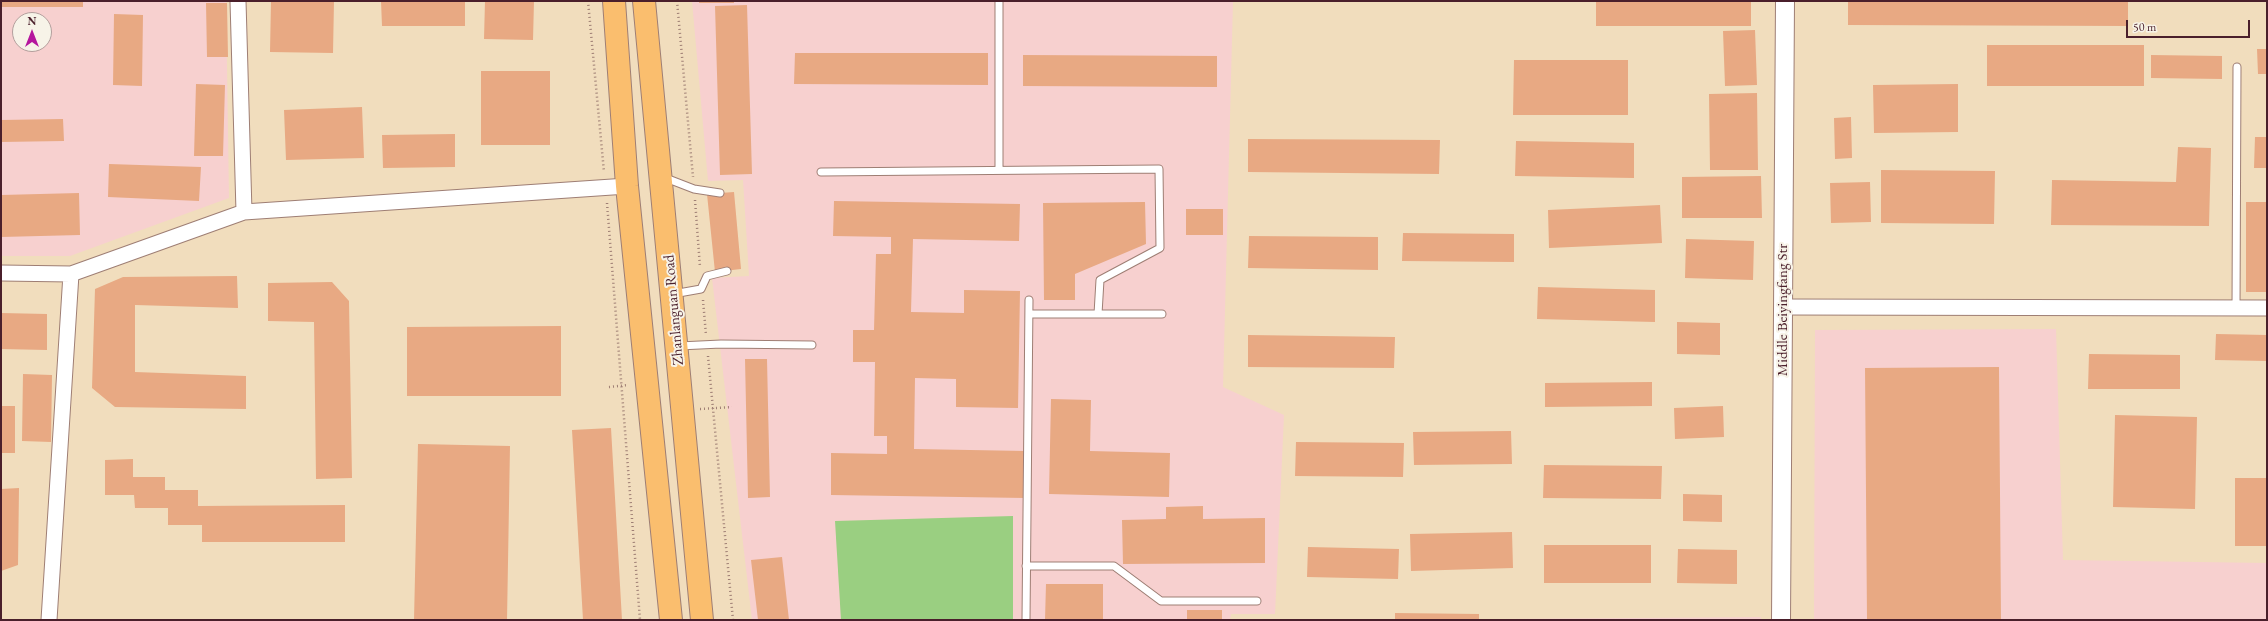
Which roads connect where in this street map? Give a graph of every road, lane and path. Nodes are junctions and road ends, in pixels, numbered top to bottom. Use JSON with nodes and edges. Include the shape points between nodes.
{"nodes":[{"id":1,"x":238,"y":1,"type":"edge"},
{"id":2,"x":588,"y":1,"type":"edge"},
{"id":3,"x":614,"y":1,"type":"edge"},
{"id":4,"x":644,"y":1,"type":"edge"},
{"id":5,"x":677,"y":1,"type":"edge"},
{"id":6,"x":999,"y":1,"type":"edge"},
{"id":7,"x":1786,"y":1,"type":"edge"},
{"id":8,"x":2237,"y":67,"type":"dead end"},
{"id":9,"x":1000,"y":170,"type":"junction"},
{"id":10,"x":820,"y":172,"type":"dead end"},
{"id":11,"x":660,"y":176,"type":"junction"},
{"id":12,"x":627,"y":186,"type":"junction"},
{"id":13,"x":605,"y":187,"type":"junction"},
{"id":14,"x":694,"y":189,"type":"junction"},
{"id":15,"x":720,"y":193,"type":"dead end"},
{"id":16,"x":244,"y":212,"type":"junction"},
{"id":17,"x":727,"y":271,"type":"dead end"},
{"id":18,"x":1,"y":273,"type":"edge"},
{"id":19,"x":71,"y":274,"type":"junction"},
{"id":20,"x":702,"y":288,"type":"junction"},
{"id":21,"x":673,"y":294,"type":"junction"},
{"id":22,"x":1029,"y":300,"type":"dead end"},
{"id":23,"x":1783,"y":307,"type":"junction"},
{"id":24,"x":2236,"y":308,"type":"junction"},
{"id":25,"x":2267,"y":308,"type":"edge"},
{"id":26,"x":1029,"y":314,"type":"junction"},
{"id":27,"x":1098,"y":314,"type":"junction"},
{"id":28,"x":1162,"y":314,"type":"dead end"},
{"id":29,"x":707,"y":344,"type":"junction"},
{"id":30,"x":812,"y":345,"type":"dead end"},
{"id":31,"x":677,"y":346,"type":"junction"},
{"id":32,"x":1026,"y":566,"type":"junction"},
{"id":33,"x":1257,"y":602,"type":"dead end"},
{"id":34,"x":49,"y":620,"type":"edge"},
{"id":35,"x":640,"y":620,"type":"edge"},
{"id":36,"x":671,"y":620,"type":"edge"},
{"id":37,"x":702,"y":620,"type":"edge"},
{"id":38,"x":733,"y":620,"type":"edge"},
{"id":39,"x":1026,"y":620,"type":"edge"},
{"id":40,"x":1781,"y":620,"type":"edge"}],
"edges":[{"from":1,"to":16,"type":"street"},
{"from":2,"to":13,"type":"path"},
{"from":3,"to":12,"type":"main road"},
{"from":4,"to":11,"type":"main road","name":"Zhanlanguan Road"},
{"from":5,"to":14,"type":"path"},
{"from":6,"to":9,"type":"lane"},
{"from":7,"to":23,"type":"street","name":"Middle Beiyingfang Str"},
{"from":8,"to":24,"type":"lane"},
{"from":9,"to":10,"type":"lane"},
{"from":9,"to":27,"type":"lane","via":[[1159,169],[1160,248],[1100,280]]},
{"from":11,"to":14,"type":"lane"},
{"from":11,"to":21,"type":"main road","name":"Zhanlanguan Road"},
{"from":12,"to":13,"type":"street"},
{"from":12,"to":36,"type":"main road"},
{"from":13,"to":16,"type":"street"},
{"from":13,"to":35,"type":"path"},
{"from":14,"to":15,"type":"lane"},
{"from":14,"to":20,"type":"path"},
{"from":16,"to":19,"type":"street"},
{"from":17,"to":20,"type":"lane","via":[[707,276]]},
{"from":18,"to":19,"type":"street"},
{"from":19,"to":34,"type":"street"},
{"from":20,"to":21,"type":"lane"},
{"from":20,"to":29,"type":"path"},
{"from":21,"to":31,"type":"main road","name":"Zhanlanguan Road"},
{"from":22,"to":26,"type":"lane"},
{"from":23,"to":24,"type":"street"},
{"from":23,"to":40,"type":"street","name":"Middle Beiyingfang Str"},
{"from":24,"to":25,"type":"street"},
{"from":26,"to":27,"type":"lane"},
{"from":26,"to":32,"type":"lane"},
{"from":27,"to":28,"type":"lane"},
{"from":29,"to":30,"type":"lane"},
{"from":29,"to":31,"type":"lane"},
{"from":29,"to":38,"type":"path"},
{"from":31,"to":37,"type":"main road","name":"Zhanlanguan Road"},
{"from":32,"to":33,"type":"lane","via":[[1114,566],[1161,602]]},
{"from":32,"to":39,"type":"lane"}]}
